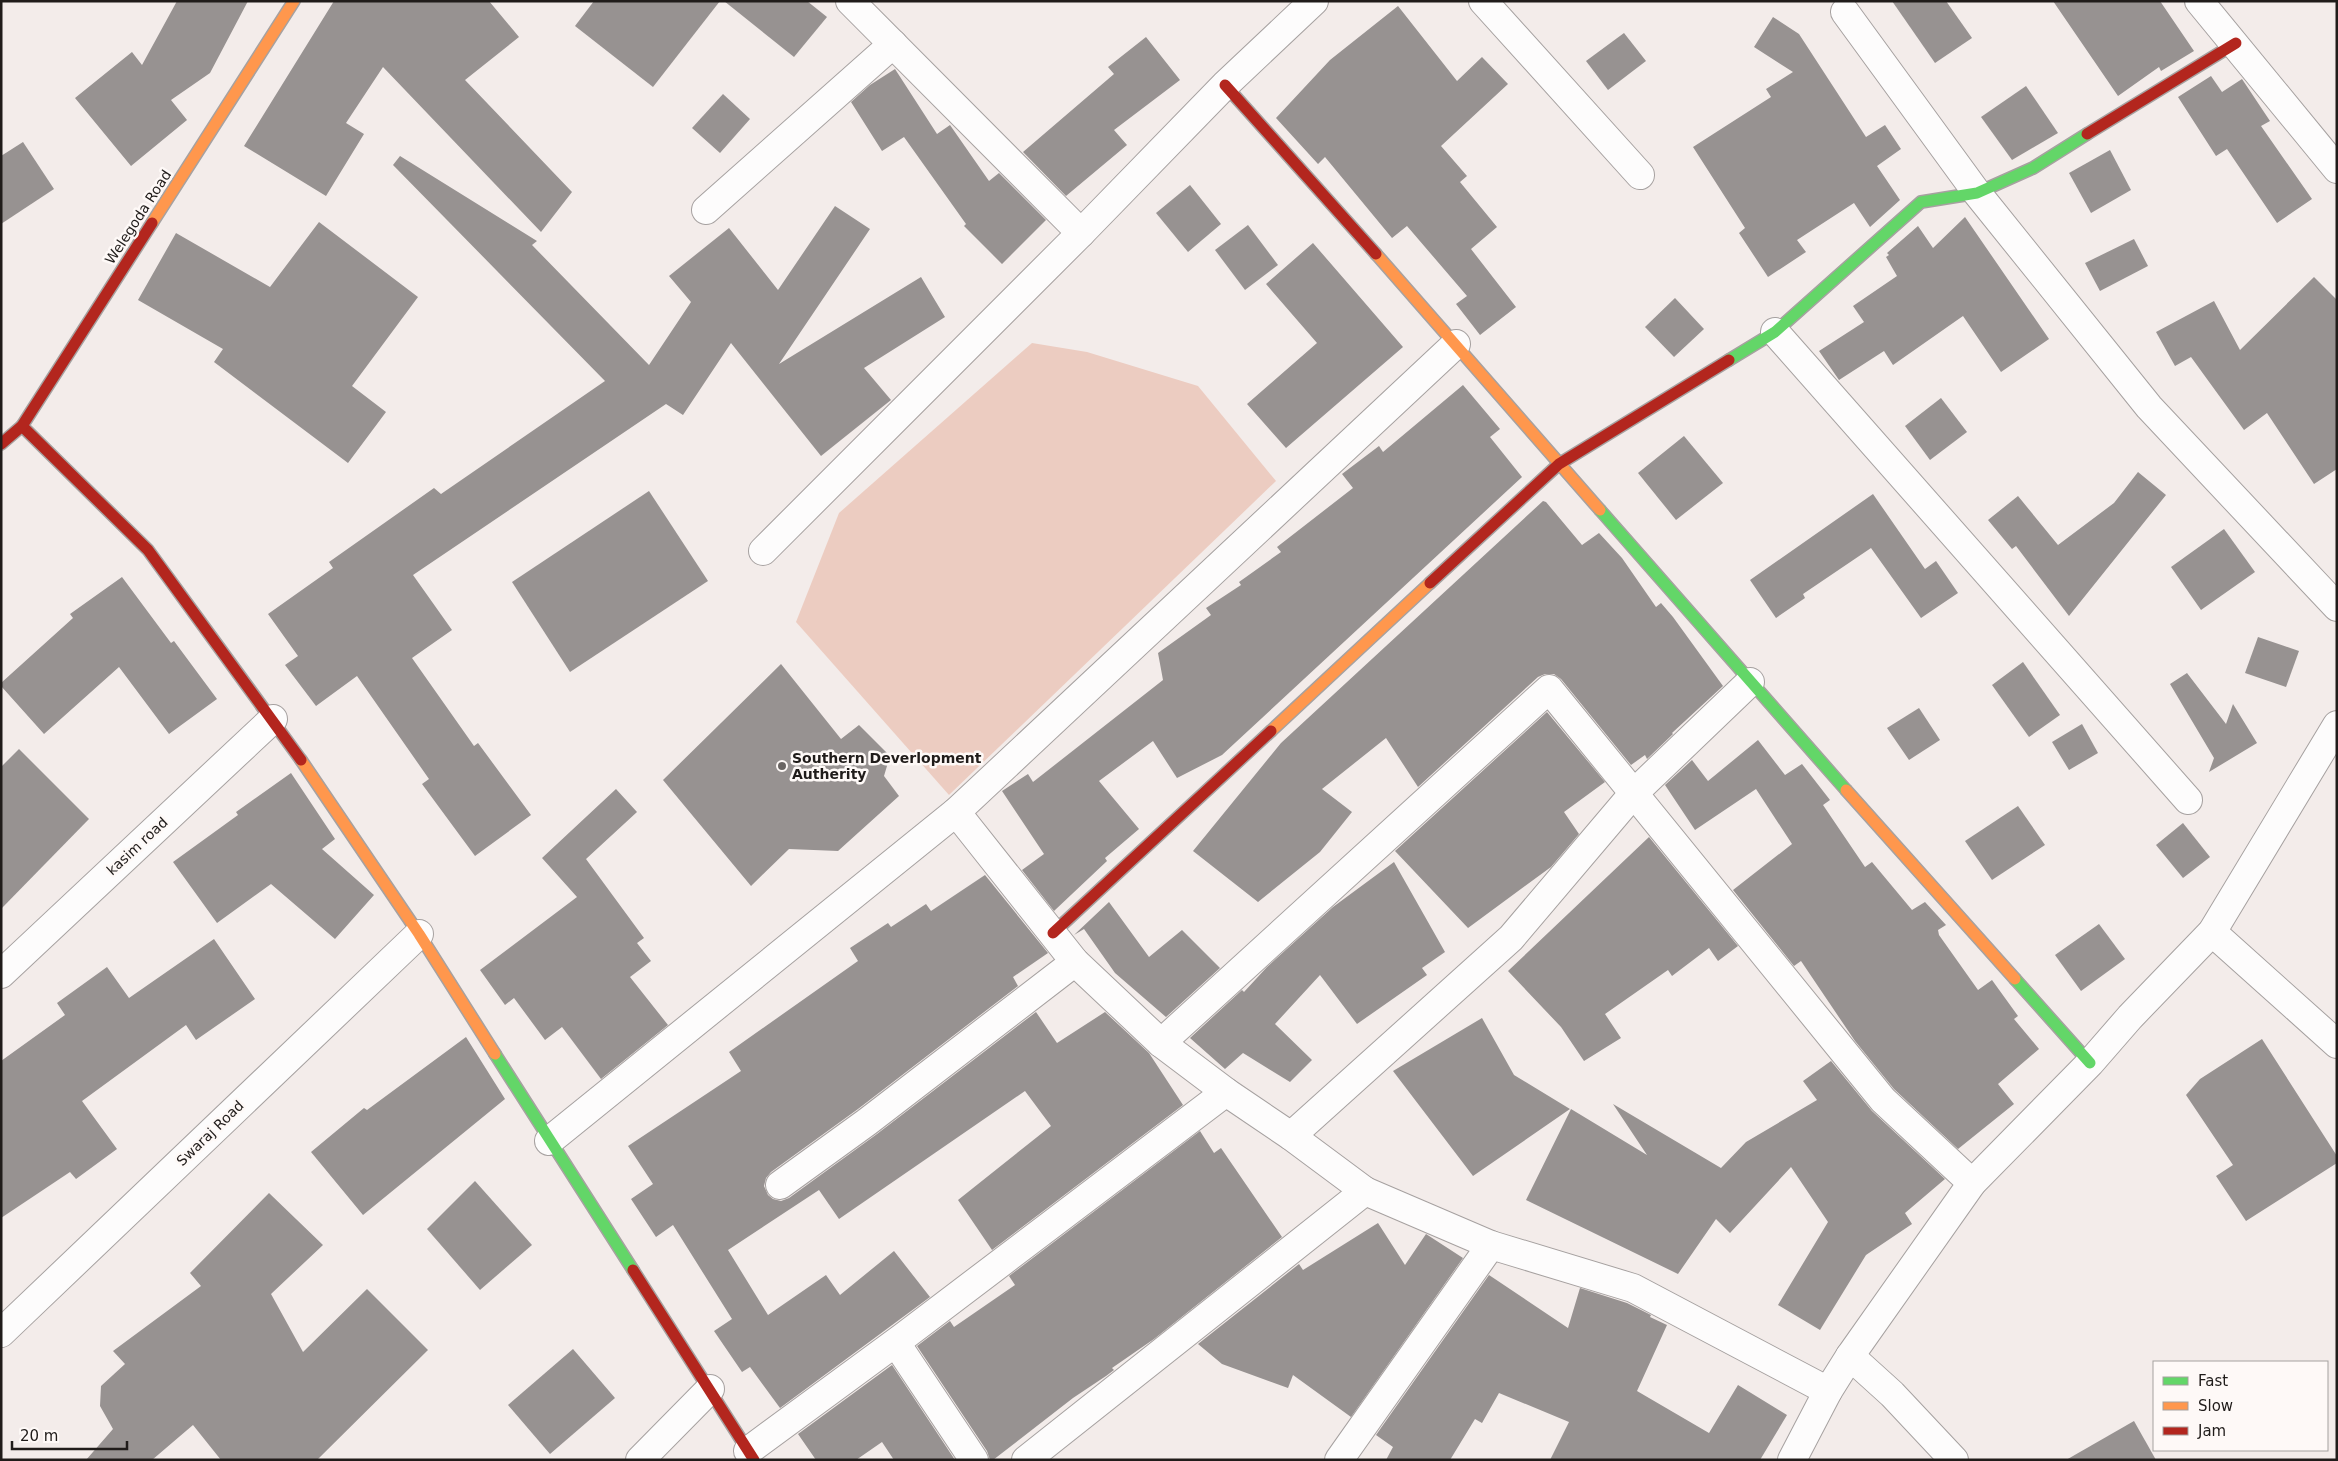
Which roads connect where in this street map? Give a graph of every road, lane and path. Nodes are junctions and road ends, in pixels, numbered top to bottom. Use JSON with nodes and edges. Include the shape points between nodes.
{"nodes":[{"id":1,"x":294,"y":1,"type":"edge"},
{"id":2,"x":850,"y":1,"type":"edge"},
{"id":3,"x":1314,"y":1,"type":"edge"},
{"id":4,"x":1483,"y":1,"type":"edge"},
{"id":5,"x":2199,"y":1,"type":"edge"},
{"id":6,"x":1845,"y":12,"type":"dead end"},
{"id":7,"x":2236,"y":43,"type":"junction"},
{"id":8,"x":893,"y":44,"type":"junction"},
{"id":9,"x":1225,"y":85,"type":"junction"},
{"id":10,"x":2337,"y":169,"type":"edge"},
{"id":11,"x":1640,"y":175,"type":"dead end"},
{"id":12,"x":1977,"y":193,"type":"junction"},
{"id":13,"x":706,"y":210,"type":"dead end"},
{"id":14,"x":1080,"y":234,"type":"junction"},
{"id":15,"x":1775,"y":332,"type":"junction"},
{"id":16,"x":1456,"y":344,"type":"junction"},
{"id":17,"x":22,"y":426,"type":"junction"},
{"id":18,"x":1,"y":444,"type":"edge"},
{"id":19,"x":1559,"y":464,"type":"junction"},
{"id":20,"x":763,"y":551,"type":"dead end"},
{"id":21,"x":2337,"y":607,"type":"edge"},
{"id":22,"x":1750,"y":682,"type":"junction"},
{"id":23,"x":273,"y":718,"type":"junction"},
{"id":24,"x":2337,"y":725,"type":"edge"},
{"id":25,"x":1633,"y":794,"type":"junction"},
{"id":26,"x":2188,"y":800,"type":"dead end"},
{"id":27,"x":956,"y":812,"type":"junction"},
{"id":28,"x":2212,"y":932,"type":"junction"},
{"id":29,"x":1053,"y":933,"type":"junction"},
{"id":30,"x":419,"y":934,"type":"junction"},
{"id":31,"x":1075,"y":962,"type":"junction"},
{"id":32,"x":1,"y":974,"type":"edge"},
{"id":33,"x":1161,"y":1043,"type":"junction"},
{"id":34,"x":2337,"y":1044,"type":"edge"},
{"id":35,"x":2090,"y":1063,"type":"junction"},
{"id":36,"x":1226,"y":1092,"type":"junction"},
{"id":37,"x":1291,"y":1136,"type":"junction"},
{"id":38,"x":549,"y":1141,"type":"junction"},
{"id":39,"x":1972,"y":1183,"type":"junction"},
{"id":40,"x":780,"y":1185,"type":"dead end"},
{"id":41,"x":1365,"y":1191,"type":"junction"},
{"id":42,"x":1491,"y":1245,"type":"junction"},
{"id":43,"x":1,"y":1333,"type":"edge"},
{"id":44,"x":896,"y":1343,"type":"junction"},
{"id":45,"x":1850,"y":1356,"type":"junction"},
{"id":46,"x":710,"y":1389,"type":"junction"},
{"id":47,"x":1828,"y":1391,"type":"junction"},
{"id":48,"x":751,"y":1455,"type":"edge"},
{"id":49,"x":640,"y":1460,"type":"edge"},
{"id":50,"x":974,"y":1460,"type":"edge"},
{"id":51,"x":1026,"y":1460,"type":"edge"},
{"id":52,"x":1339,"y":1460,"type":"edge"},
{"id":53,"x":1792,"y":1460,"type":"edge"},
{"id":54,"x":1954,"y":1460,"type":"edge"}],
"edges":[{"from":1,"to":17,"type":"street","name":"Welegoda Road"},
{"from":2,"to":8,"type":"street"},
{"from":3,"to":9,"type":"street"},
{"from":4,"to":11,"type":"street"},
{"from":5,"to":7,"type":"street"},
{"from":6,"to":12,"type":"street"},
{"from":7,"to":10,"type":"street"},
{"from":7,"to":12,"type":"street","via":[[2033,168]]},
{"from":8,"to":13,"type":"street"},
{"from":8,"to":14,"type":"street"},
{"from":9,"to":14,"type":"street"},
{"from":9,"to":16,"type":"street"},
{"from":12,"to":15,"type":"street","via":[[1921,202]]},
{"from":12,"to":21,"type":"street","via":[[2149,407]]},
{"from":14,"to":20,"type":"street"},
{"from":15,"to":19,"type":"street"},
{"from":15,"to":26,"type":"street"},
{"from":16,"to":19,"type":"street"},
{"from":16,"to":27,"type":"street"},
{"from":17,"to":18,"type":"street","name":"Welegoda Road"},
{"from":17,"to":23,"type":"street","via":[[148,550]]},
{"from":19,"to":22,"type":"street"},
{"from":19,"to":29,"type":"street"},
{"from":22,"to":25,"type":"street"},
{"from":22,"to":35,"type":"street"},
{"from":23,"to":30,"type":"street"},
{"from":23,"to":32,"type":"street","name":"kasim road"},
{"from":24,"to":28,"type":"street"},
{"from":25,"to":33,"type":"street","via":[[1549,689]]},
{"from":25,"to":37,"type":"street","via":[[1511,938]]},
{"from":25,"to":39,"type":"street","via":[[1883,1100]]},
{"from":27,"to":29,"type":"street"},
{"from":27,"to":38,"type":"street"},
{"from":28,"to":34,"type":"street"},
{"from":28,"to":35,"type":"street"},
{"from":29,"to":31,"type":"street"},
{"from":30,"to":38,"type":"street"},
{"from":30,"to":43,"type":"street","name":"Swaraj Road"},
{"from":31,"to":33,"type":"street"},
{"from":31,"to":40,"type":"street"},
{"from":33,"to":36,"type":"street"},
{"from":35,"to":39,"type":"street"},
{"from":36,"to":37,"type":"street"},
{"from":36,"to":44,"type":"street"},
{"from":37,"to":41,"type":"street"},
{"from":38,"to":46,"type":"street"},
{"from":39,"to":45,"type":"street"},
{"from":41,"to":42,"type":"street"},
{"from":41,"to":51,"type":"street"},
{"from":42,"to":47,"type":"street","via":[[1633,1288]]},
{"from":42,"to":52,"type":"street"},
{"from":44,"to":48,"type":"street"},
{"from":44,"to":50,"type":"street"},
{"from":45,"to":47,"type":"street"},
{"from":45,"to":54,"type":"street","via":[[1892,1394]]},
{"from":46,"to":48,"type":"street"},
{"from":46,"to":49,"type":"street"},
{"from":47,"to":53,"type":"street"}]}
